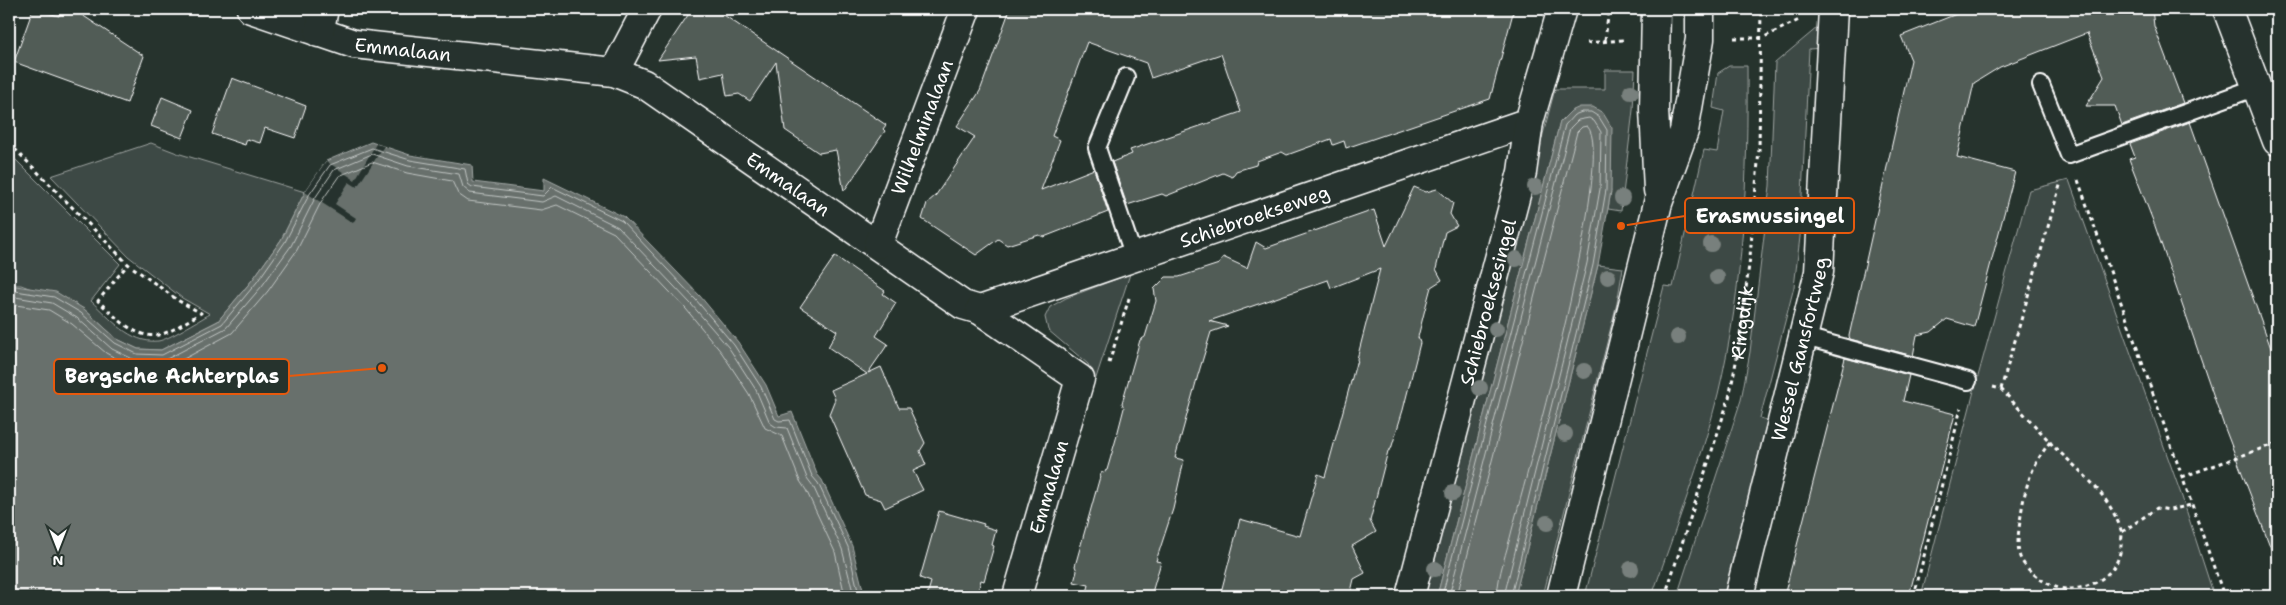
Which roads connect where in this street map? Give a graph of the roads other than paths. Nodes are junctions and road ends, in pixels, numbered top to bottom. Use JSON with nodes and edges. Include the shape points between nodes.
{"nodes":[{"id":1,"x":251,"y":9,"type":"edge"},
{"id":2,"x":647,"y":9,"type":"edge"},
{"id":3,"x":966,"y":9,"type":"edge"},
{"id":4,"x":1562,"y":9,"type":"edge"},
{"id":5,"x":1656,"y":9,"type":"edge"},
{"id":6,"x":1700,"y":9,"type":"edge"},
{"id":7,"x":1834,"y":9,"type":"edge"},
{"id":8,"x":2227,"y":9,"type":"edge"},
{"id":9,"x":322,"y":21,"type":"edge"},
{"id":10,"x":614,"y":72,"type":"junction"},
{"id":11,"x":1126,"y":77,"type":"dead end"},
{"id":12,"x":2042,"y":85,"type":"dead end"},
{"id":13,"x":2257,"y":87,"type":"junction"},
{"id":14,"x":1529,"y":122,"type":"junction"},
{"id":15,"x":2277,"y":141,"type":"edge"},
{"id":16,"x":1658,"y":202,"type":"junction"},
{"id":17,"x":878,"y":244,"type":"junction"},
{"id":18,"x":1138,"y":255,"type":"junction"},
{"id":19,"x":980,"y":310,"type":"junction"},
{"id":20,"x":1804,"y":337,"type":"junction"},
{"id":21,"x":1968,"y":381,"type":"road end"},
{"id":22,"x":1017,"y":596,"type":"edge"},
{"id":23,"x":1410,"y":596,"type":"edge"},
{"id":24,"x":1561,"y":596,"type":"edge"},
{"id":25,"x":1739,"y":596,"type":"edge"}],
"edges":[{"from":1,"to":9,"type":"street","name":"Emmalaan"},
{"from":2,"to":10,"type":"street"},
{"from":3,"to":17,"type":"street","name":"Wilhelminalaan"},
{"from":4,"to":14,"type":"street","name":"Schiebroeksesingel"},
{"from":5,"to":16,"type":"street","via":[[1654,109]]},
{"from":6,"to":16,"type":"street","via":[[1700,39],[1684,131]]},
{"from":7,"to":20,"type":"street","name":"Wessel Gansfortweg","via":[[1819,272]]},
{"from":8,"to":13,"type":"street"},
{"from":9,"to":10,"type":"street","name":"Emmalaan","via":[[354,44]]},
{"from":10,"to":17,"type":"street","name":"Emmalaan","via":[[644,84]]},
{"from":11,"to":18,"type":"lane","via":[[1097,148]]},
{"from":12,"to":13,"type":"lane","via":[[2069,155]]},
{"from":13,"to":15,"type":"street"},
{"from":14,"to":18,"type":"street","name":"Schiebroekseweg"},
{"from":14,"to":23,"type":"street","name":"Schiebroeksesingel","via":[[1522,172]]},
{"from":16,"to":24,"type":"street"},
{"from":17,"to":19,"type":"street","name":"Emmalaan","via":[[963,305]]},
{"from":18,"to":19,"type":"street","name":"Schiebroekseweg"},
{"from":19,"to":22,"type":"street","name":"Emmalaan","via":[[1080,379]]},
{"from":20,"to":21,"type":"lane"},
{"from":20,"to":25,"type":"street","name":"Wessel Gansfortweg"}]}
